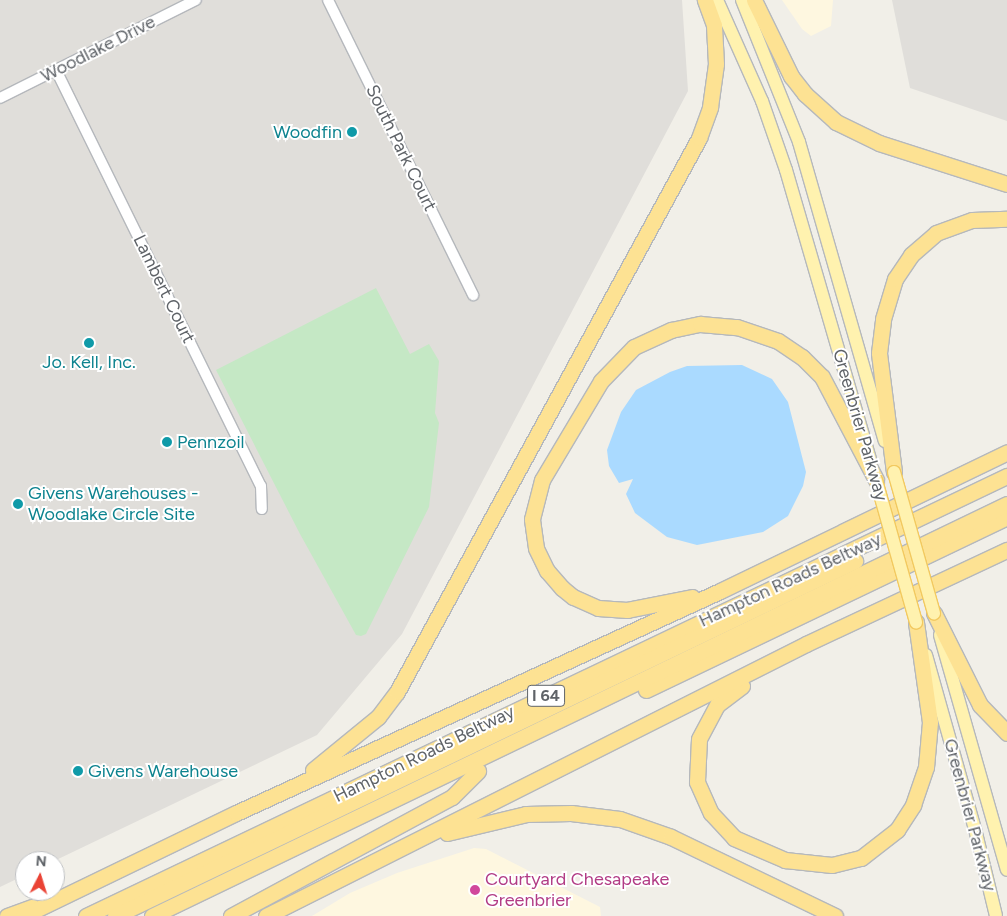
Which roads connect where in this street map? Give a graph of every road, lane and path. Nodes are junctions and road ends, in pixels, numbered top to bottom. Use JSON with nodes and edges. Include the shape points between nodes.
{"nodes":[{"id":1,"x":196,"y":0,"type":"edge"},
{"id":2,"x":328,"y":0,"type":"edge"},
{"id":3,"x":705,"y":0,"type":"edge"},
{"id":4,"x":717,"y":0,"type":"edge"},
{"id":5,"x":742,"y":0,"type":"edge"},
{"id":6,"x":754,"y":0,"type":"edge"},
{"id":7,"x":56,"y":70,"type":"junction"},
{"id":8,"x":0,"y":98,"type":"edge"},
{"id":9,"x":1007,"y":184,"type":"edge"},
{"id":10,"x":1007,"y":219,"type":"edge"},
{"id":11,"x":473,"y":295,"type":"dead end"},
{"id":12,"x":1007,"y":452,"type":"edge"},
{"id":13,"x":894,"y":472,"type":"junction"},
{"id":14,"x":1007,"y":476,"type":"edge"},
{"id":15,"x":876,"y":480,"type":"junction"},
{"id":16,"x":1007,"y":488,"type":"edge"},
{"id":17,"x":1007,"y":504,"type":"edge"},
{"id":18,"x":262,"y":510,"type":"dead end"},
{"id":19,"x":1007,"y":517,"type":"edge"},
{"id":20,"x":1007,"y":550,"type":"edge"},
{"id":21,"x":720,"y":591,"type":"junction"},
{"id":22,"x":934,"y":613,"type":"junction"},
{"id":23,"x":916,"y":622,"type":"junction"},
{"id":24,"x":837,"y":629,"type":"junction"},
{"id":25,"x":1007,"y":733,"type":"edge"},
{"id":26,"x":478,"y":771,"type":"junction"},
{"id":27,"x":236,"y":813,"type":"junction"},
{"id":28,"x":377,"y":858,"type":"junction"},
{"id":29,"x":1007,"y":870,"type":"edge"},
{"id":30,"x":75,"y":890,"type":"junction"},
{"id":31,"x":7,"y":916,"type":"edge"},
{"id":32,"x":23,"y":916,"type":"edge"},
{"id":33,"x":86,"y":916,"type":"edge"},
{"id":34,"x":115,"y":916,"type":"edge"},
{"id":35,"x":152,"y":916,"type":"edge"},
{"id":36,"x":173,"y":916,"type":"edge"},
{"id":37,"x":230,"y":916,"type":"edge"},
{"id":38,"x":266,"y":916,"type":"edge"},
{"id":39,"x":835,"y":916,"type":"edge"},
{"id":40,"x":996,"y":916,"type":"edge"}],
"edges":[{"from":1,"to":7,"type":"street","name":"Woodlake Drive"},
{"from":2,"to":11,"type":"street","name":"South Park Court"},
{"from":3,"to":27,"type":"highway","via":[[714,26],[716,64],[710,107],[699,138],[411,668],[378,718],[340,751],[302,777]]},
{"from":4,"to":15,"type":"main road","name":"Greenbrier Parkway","via":[[762,102],[786,170]]},
{"from":5,"to":13,"type":"main road","name":"Greenbrier Parkway","via":[[799,142]]},
{"from":6,"to":9,"type":"highway","via":[[791,76],[805,94],[836,122],[879,143]]},
{"from":7,"to":8,"type":"street","name":"Woodlake Drive"},
{"from":7,"to":18,"type":"street","name":"Lambert Court","via":[[262,486]]},
{"from":10,"to":13,"type":"highway","via":[[972,220],[936,233],[911,255],[895,279],[883,319],[879,353]]},
{"from":12,"to":21,"type":"highway"},
{"from":13,"to":22,"type":"main road","name":"Greenbrier Parkway","bridge":true},
{"from":14,"to":33,"type":"highway","name":"Hampton Roads Beltway","number":"I 64"},
{"from":15,"to":21,"type":"highway","via":[[822,377],[802,357],[778,342],[737,328],[700,324],[671,330],[634,347],[604,377],[542,480],[532,519],[536,548],[547,571],[562,588],[573,597],[598,608],[627,610]]},
{"from":15,"to":23,"type":"main road","name":"Greenbrier Parkway","bridge":true},
{"from":16,"to":34,"type":"highway"},
{"from":17,"to":35,"type":"highway"},
{"from":19,"to":26,"type":"highway","name":"Hampton Roads Beltway","number":"I 64"},
{"from":20,"to":24,"type":"highway"},
{"from":21,"to":27,"type":"highway"},
{"from":22,"to":25,"type":"highway","via":[[980,705]]},
{"from":22,"to":29,"type":"main road","name":"Greenbrier Parkway"},
{"from":23,"to":24,"type":"highway","via":[[930,735],[926,767],[914,805],[897,830],[861,858],[832,865],[801,864],[753,848],[720,825],[699,791],[697,747],[705,722],[726,696],[797,657]]},
{"from":23,"to":40,"type":"main road","name":"Greenbrier Parkway","via":[[975,829]]},
{"from":24,"to":28,"type":"highway"},
{"from":26,"to":36,"type":"highway","name":"Hampton Roads Beltway","number":"I 64"},
{"from":26,"to":37,"type":"highway","via":[[452,797]]},
{"from":27,"to":30,"type":"highway"},
{"from":28,"to":38,"type":"highway"},
{"from":28,"to":39,"type":"highway","via":[[468,826],[510,816],[595,815],[671,836]]},
{"from":30,"to":31,"type":"highway"},
{"from":30,"to":32,"type":"highway"}]}
